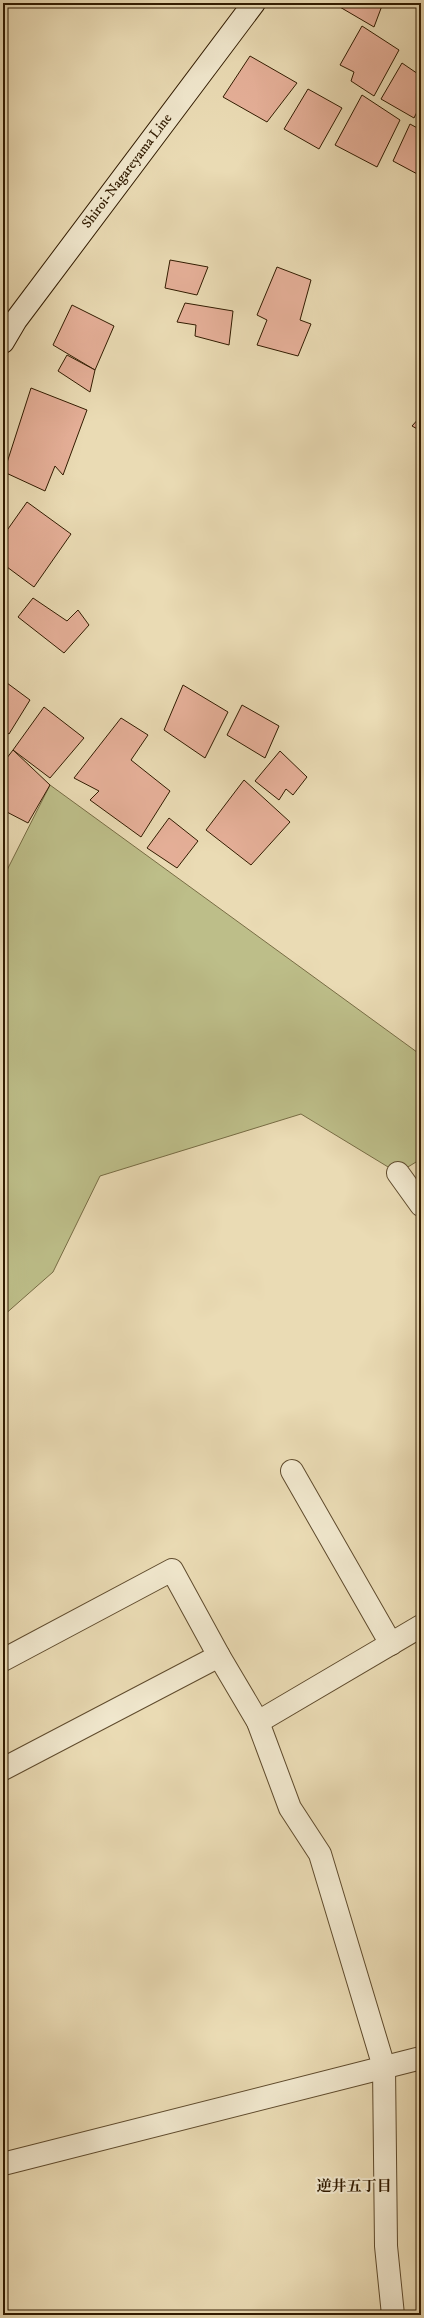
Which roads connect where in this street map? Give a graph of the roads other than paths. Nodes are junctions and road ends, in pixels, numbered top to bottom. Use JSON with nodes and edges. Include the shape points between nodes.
{"nodes":[{"id":1,"x":254,"y":3,"type":"edge"},
{"id":2,"x":3,"y":342,"type":"edge"},
{"id":3,"x":398,"y":1173,"type":"dead end"},
{"id":4,"x":421,"y":1205,"type":"edge"},
{"id":5,"x":292,"y":1471,"type":"dead end"},
{"id":6,"x":421,"y":1626,"type":"edge"},
{"id":7,"x":391,"y":1644,"type":"junction"},
{"id":8,"x":219,"y":1656,"type":"junction"},
{"id":9,"x":3,"y":1660,"type":"edge"},
{"id":10,"x":258,"y":1722,"type":"junction"},
{"id":11,"x":3,"y":1769,"type":"edge"},
{"id":12,"x":421,"y":2058,"type":"edge"},
{"id":13,"x":384,"y":2067,"type":"junction"},
{"id":14,"x":3,"y":2164,"type":"edge"},
{"id":15,"x":393,"y":2315,"type":"edge"}],
"edges":[{"from":1,"to":2,"type":"street","name":"Shiroi-Nagareyama Line","via":[[16,320]]},
{"from":3,"to":4,"type":"street"},
{"from":5,"to":7,"type":"street"},
{"from":6,"to":7,"type":"street"},
{"from":7,"to":10,"type":"street"},
{"from":8,"to":9,"type":"street","via":[[172,1570]]},
{"from":8,"to":10,"type":"street"},
{"from":8,"to":11,"type":"street"},
{"from":10,"to":13,"type":"street","via":[[290,1808],[320,1854]]},
{"from":12,"to":13,"type":"street"},
{"from":13,"to":14,"type":"street"},
{"from":13,"to":15,"type":"street","via":[[386,2246]]}]}
